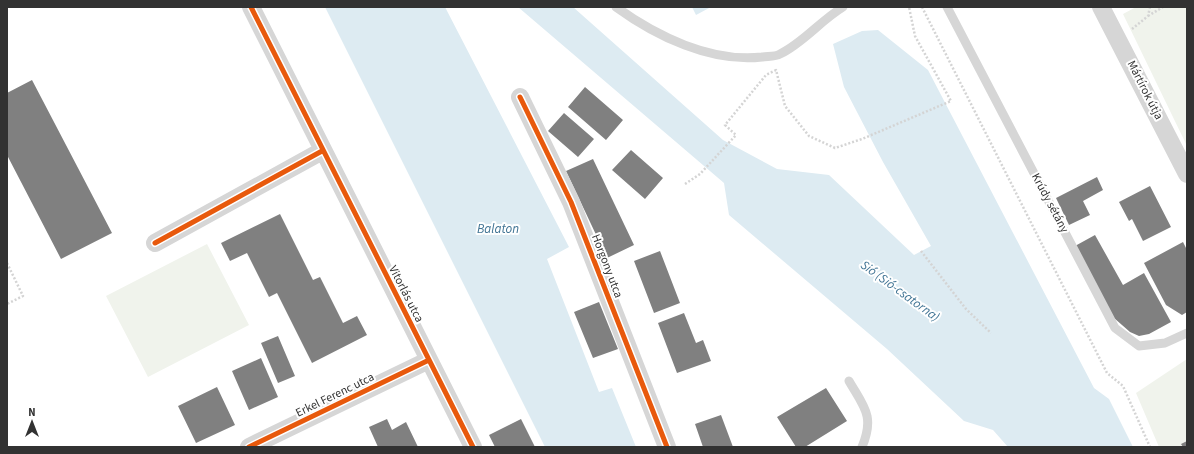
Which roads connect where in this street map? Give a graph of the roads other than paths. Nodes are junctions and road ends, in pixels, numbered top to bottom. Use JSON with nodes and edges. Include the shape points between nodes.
{"nodes":[{"id":1,"x":251,"y":7,"type":"edge"},
{"id":2,"x":616,"y":7,"type":"edge"},
{"id":3,"x":843,"y":7,"type":"edge"},
{"id":4,"x":947,"y":7,"type":"edge"},
{"id":5,"x":1101,"y":7,"type":"edge"},
{"id":6,"x":520,"y":97,"type":"dead end"},
{"id":7,"x":322,"y":151,"type":"junction"},
{"id":8,"x":1187,"y":174,"type":"edge"},
{"id":9,"x":155,"y":243,"type":"dead end"},
{"id":10,"x":1187,"y":333,"type":"edge"},
{"id":11,"x":429,"y":360,"type":"junction"},
{"id":12,"x":849,"y":381,"type":"dead end"},
{"id":13,"x":249,"y":447,"type":"edge"},
{"id":14,"x":473,"y":447,"type":"edge"},
{"id":15,"x":667,"y":447,"type":"edge"},
{"id":16,"x":862,"y":447,"type":"edge"}],
"edges":[{"from":1,"to":7,"type":"street","name":"Vitorlás utca"},
{"from":2,"to":3,"type":"lane","via":[[633,19],[678,42],[711,54],[745,59],[778,55]]},
{"from":4,"to":10,"type":"lane","name":"Krúdy sétány","via":[[1116,328],[1139,346],[1165,343]]},
{"from":5,"to":8,"type":"street","name":"Mártírok útja"},
{"from":6,"to":15,"type":"street","name":"Horgony utca","via":[[571,202]]},
{"from":7,"to":9,"type":"street"},
{"from":7,"to":11,"type":"street","name":"Vitorlás utca"},
{"from":11,"to":13,"type":"street","name":"Erkel Ferenc utca"},
{"from":11,"to":14,"type":"street","name":"Vitorlás utca"},
{"from":12,"to":16,"type":"lane","via":[[868,414],[868,433]]}]}
